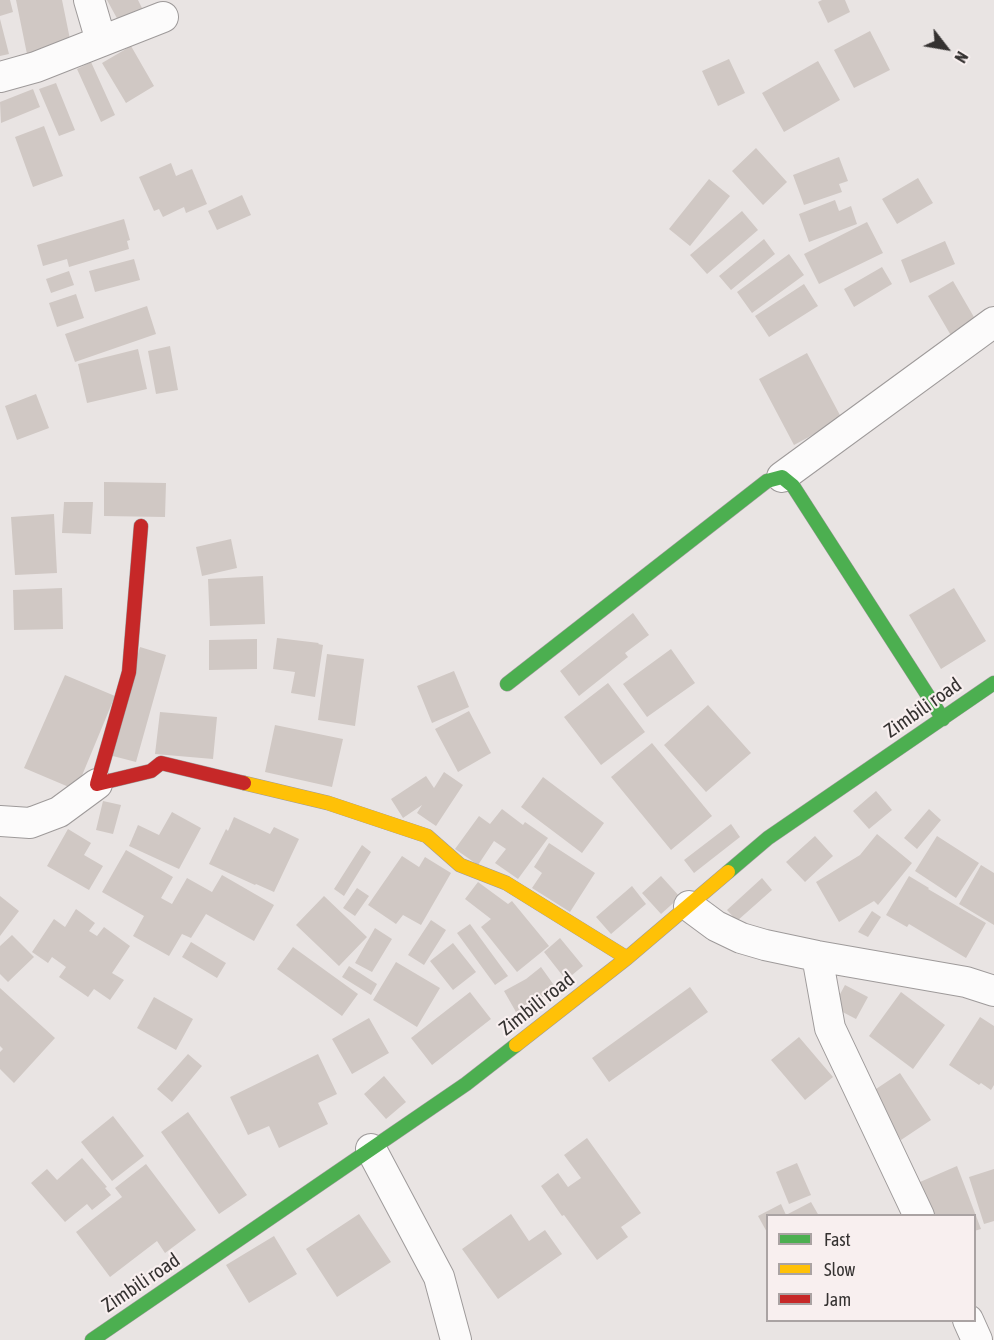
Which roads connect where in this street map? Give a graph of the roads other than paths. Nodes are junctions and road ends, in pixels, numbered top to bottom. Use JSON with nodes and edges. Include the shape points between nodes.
{"nodes":[{"id":1,"x":88,"y":0,"type":"edge"},
{"id":2,"x":163,"y":17,"type":"dead end"},
{"id":3,"x":101,"y":41,"type":"junction"},
{"id":4,"x":0,"y":77,"type":"edge"},
{"id":5,"x":994,"y":322,"type":"edge"},
{"id":6,"x":782,"y":477,"type":"junction"},
{"id":7,"x":141,"y":526,"type":"dead end"},
{"id":8,"x":994,"y":682,"type":"edge"},
{"id":9,"x":507,"y":684,"type":"dead end"},
{"id":10,"x":943,"y":719,"type":"junction"},
{"id":11,"x":97,"y":784,"type":"junction"},
{"id":12,"x":0,"y":821,"type":"edge"},
{"id":13,"x":689,"y":906,"type":"junction"},
{"id":14,"x":817,"y":956,"type":"junction"},
{"id":15,"x":627,"y":958,"type":"junction"},
{"id":16,"x":994,"y":991,"type":"edge"},
{"id":17,"x":371,"y":1149,"type":"junction"},
{"id":18,"x":919,"y":1214,"type":"edge"},
{"id":19,"x":969,"y":1322,"type":"edge"},
{"id":20,"x":92,"y":1340,"type":"edge"},
{"id":21,"x":456,"y":1340,"type":"edge"},
{"id":22,"x":977,"y":1340,"type":"edge"}],
"edges":[{"from":1,"to":3,"type":"street"},
{"from":2,"to":3,"type":"street"},
{"from":3,"to":4,"type":"street"},
{"from":5,"to":6,"type":"street"},
{"from":6,"to":9,"type":"street","via":[[767,480]]},
{"from":6,"to":10,"type":"street","via":[[793,486]]},
{"from":7,"to":11,"type":"street","via":[[129,672]]},
{"from":8,"to":10,"type":"street","name":"Zimbili road"},
{"from":10,"to":13,"type":"street","name":"Zimbili road","via":[[768,838]]},
{"from":11,"to":12,"type":"street","via":[[50,816],[30,823]]},
{"from":11,"to":15,"type":"street","via":[[151,771],[161,763],[339,807],[428,836],[460,865],[506,883]]},
{"from":13,"to":14,"type":"street","via":[[741,938]]},
{"from":13,"to":15,"type":"street","name":"Zimbili road"},
{"from":14,"to":16,"type":"street","via":[[966,982]]},
{"from":14,"to":18,"type":"street","via":[[830,1028]]},
{"from":15,"to":17,"type":"street","name":"Zimbili road","via":[[466,1084]]},
{"from":17,"to":20,"type":"street","name":"Zimbili road"},
{"from":17,"to":21,"type":"street","via":[[439,1277]]},
{"from":19,"to":22,"type":"street"}]}
